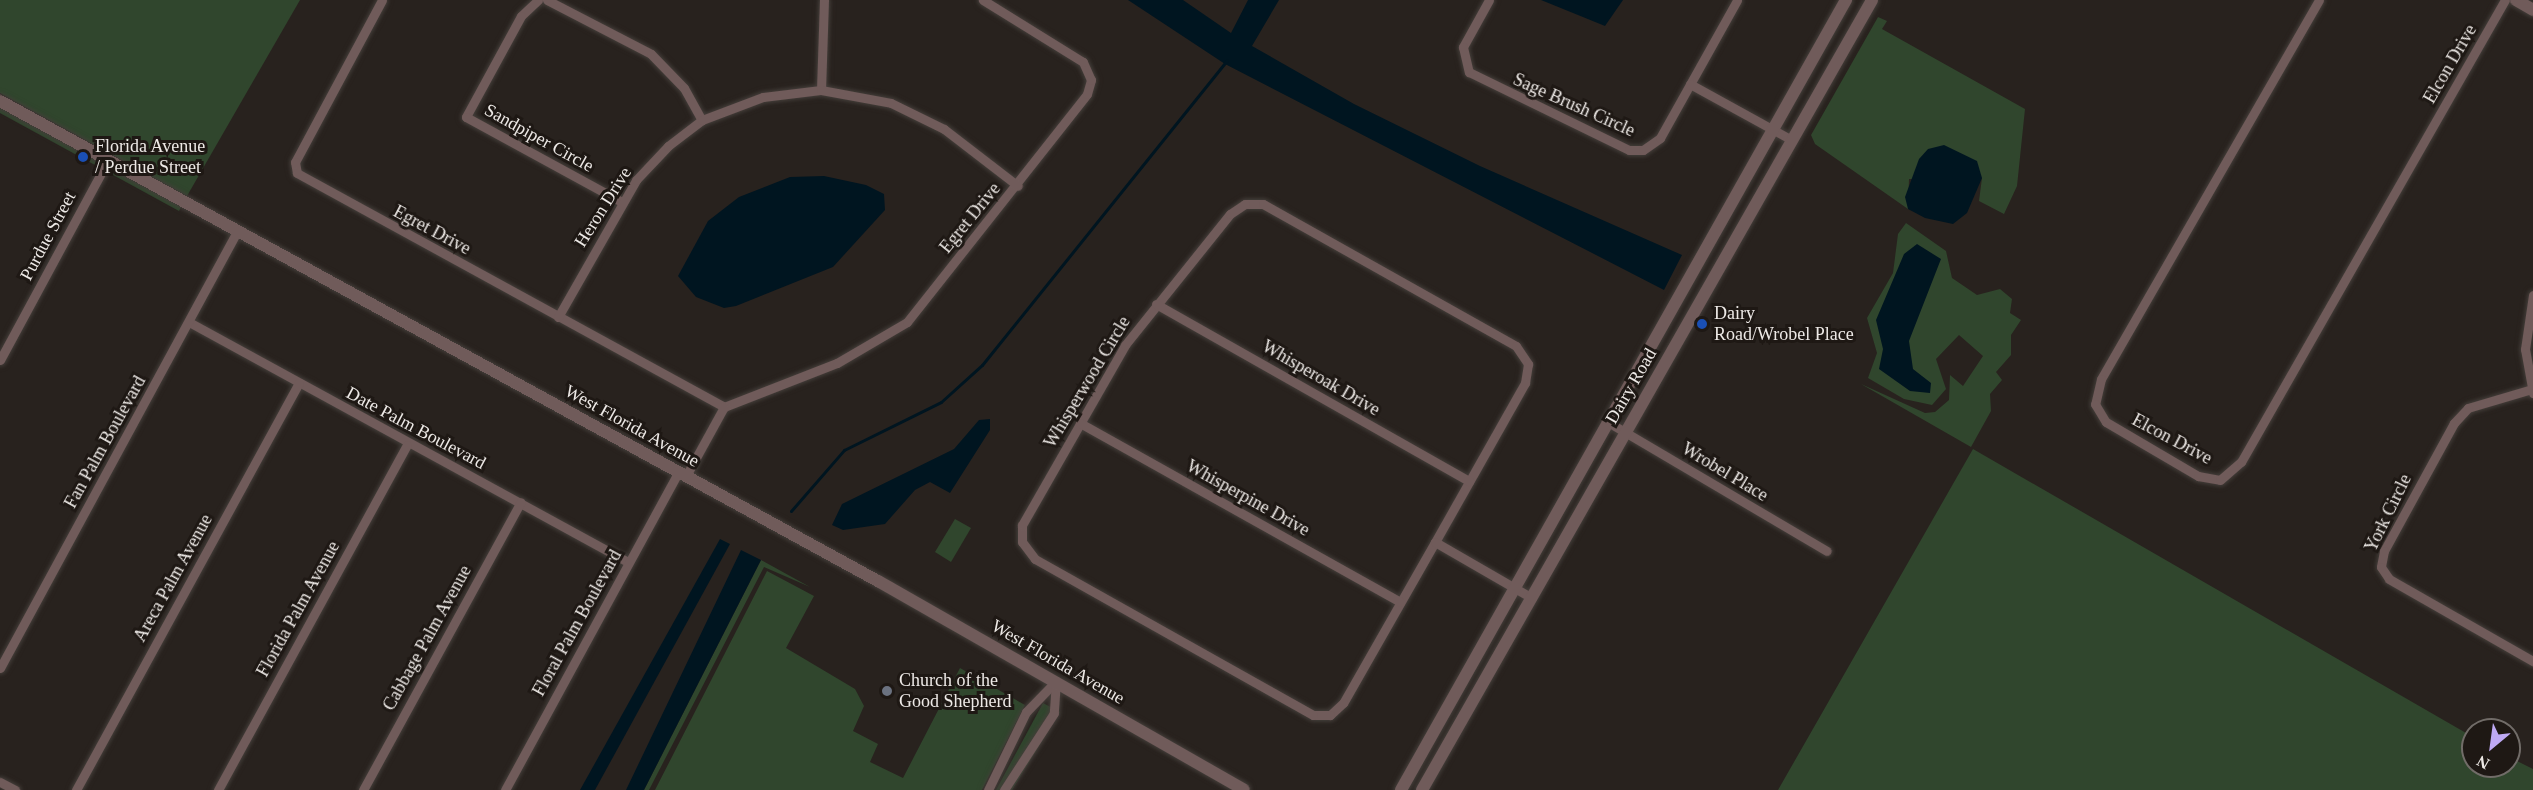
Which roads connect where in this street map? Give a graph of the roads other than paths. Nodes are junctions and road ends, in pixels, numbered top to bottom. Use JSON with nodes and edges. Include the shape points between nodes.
{"nodes":[{"id":1,"x":382,"y":0,"type":"edge"},
{"id":2,"x":538,"y":0,"type":"edge"},
{"id":3,"x":548,"y":0,"type":"edge"},
{"id":4,"x":824,"y":0,"type":"edge"},
{"id":5,"x":982,"y":0,"type":"edge"},
{"id":6,"x":1489,"y":0,"type":"edge"},
{"id":7,"x":1737,"y":0,"type":"edge"},
{"id":8,"x":1846,"y":0,"type":"edge"},
{"id":9,"x":1872,"y":0,"type":"edge"},
{"id":10,"x":2319,"y":0,"type":"edge"},
{"id":11,"x":2505,"y":0,"type":"edge"},
{"id":12,"x":2516,"y":0,"type":"edge"},
{"id":13,"x":2533,"y":10,"type":"edge"},
{"id":14,"x":1690,"y":84,"type":"junction"},
{"id":15,"x":821,"y":90,"type":"junction"},
{"id":16,"x":0,"y":100,"type":"edge"},
{"id":17,"x":702,"y":120,"type":"junction"},
{"id":18,"x":1773,"y":130,"type":"junction"},
{"id":19,"x":1792,"y":140,"type":"junction"},
{"id":20,"x":108,"y":160,"type":"junction"},
{"id":21,"x":1018,"y":186,"type":"junction"},
{"id":22,"x":622,"y":202,"type":"junction"},
{"id":23,"x":237,"y":231,"type":"junction"},
{"id":24,"x":2533,"y":295,"type":"edge"},
{"id":25,"x":1156,"y":304,"type":"junction"},
{"id":26,"x":558,"y":316,"type":"junction"},
{"id":27,"x":189,"y":322,"type":"junction"},
{"id":28,"x":0,"y":360,"type":"edge"},
{"id":29,"x":300,"y":383,"type":"junction"},
{"id":30,"x":2532,"y":391,"type":"edge"},
{"id":31,"x":724,"y":407,"type":"junction"},
{"id":32,"x":1606,"y":421,"type":"junction"},
{"id":33,"x":1080,"y":423,"type":"junction"},
{"id":34,"x":1625,"y":432,"type":"junction"},
{"id":35,"x":407,"y":445,"type":"junction"},
{"id":36,"x":682,"y":473,"type":"junction"},
{"id":37,"x":1469,"y":481,"type":"junction"},
{"id":38,"x":521,"y":502,"type":"junction"},
{"id":39,"x":1435,"y":542,"type":"junction"},
{"id":40,"x":1827,"y":551,"type":"dead end"},
{"id":41,"x":628,"y":562,"type":"junction"},
{"id":42,"x":1512,"y":585,"type":"junction"},
{"id":43,"x":1532,"y":598,"type":"junction"},
{"id":44,"x":1400,"y":602,"type":"junction"},
{"id":45,"x":2533,"y":662,"type":"edge"},
{"id":46,"x":0,"y":668,"type":"edge"},
{"id":47,"x":1056,"y":681,"type":"junction"},
{"id":48,"x":0,"y":782,"type":"edge"},
{"id":49,"x":15,"y":790,"type":"edge"},
{"id":50,"x":76,"y":790,"type":"edge"},
{"id":51,"x":218,"y":790,"type":"edge"},
{"id":52,"x":363,"y":790,"type":"edge"},
{"id":53,"x":505,"y":790,"type":"edge"},
{"id":54,"x":988,"y":790,"type":"edge"},
{"id":55,"x":1004,"y":790,"type":"edge"},
{"id":56,"x":1244,"y":790,"type":"edge"},
{"id":57,"x":1401,"y":790,"type":"edge"},
{"id":58,"x":1422,"y":790,"type":"edge"}],
"edges":[{"from":1,"to":26,"type":"street","name":"Egret Drive","via":[[295,162],[297,173]]},
{"from":2,"to":22,"type":"street","name":"Sandpiper Circle","via":[[522,16],[466,117]]},
{"from":3,"to":17,"type":"street","via":[[651,54],[684,88]]},
{"from":4,"to":15,"type":"street"},
{"from":5,"to":21,"type":"street","name":"Egret Drive","via":[[1083,62],[1091,80],[1076,111]]},
{"from":6,"to":14,"type":"street","name":"Sage Brush Circle","via":[[1463,47],[1469,72],[1629,150],[1653,145]]},
{"from":7,"to":14,"type":"street","name":"Sage Brush Circle"},
{"from":8,"to":18,"type":"street","name":"Dairy Road"},
{"from":9,"to":19,"type":"street","name":"Dairy Road"},
{"from":10,"to":11,"type":"street","name":"Elcon Drive","via":[[2101,379],[2095,404],[2106,422],[2199,476],[2220,480],[2241,462]]},
{"from":12,"to":13,"type":"street"},
{"from":14,"to":18,"type":"street"},
{"from":15,"to":17,"type":"street","name":"Heron Drive","via":[[763,97]]},
{"from":15,"to":21,"type":"street","name":"Heron Drive","via":[[891,103],[944,129]]},
{"from":16,"to":20,"type":"street","name":"West Florida Avenue"},
{"from":17,"to":22,"type":"street","name":"Heron Drive","via":[[668,146]]},
{"from":18,"to":19,"type":"street"},
{"from":18,"to":32,"type":"street","name":"Dairy Road"},
{"from":19,"to":34,"type":"street","name":"Dairy Road"},
{"from":20,"to":23,"type":"street","name":"West Florida Avenue"},
{"from":20,"to":28,"type":"street","name":"Purdue Street"},
{"from":21,"to":31,"type":"street","name":"Egret Drive","via":[[907,322],[837,363]]},
{"from":22,"to":26,"type":"street","name":"Heron Drive"},
{"from":23,"to":27,"type":"street","name":"Fan Palm Boulevard"},
{"from":23,"to":36,"type":"street","name":"West Florida Avenue"},
{"from":24,"to":30,"type":"street","via":[[2525,349]]},
{"from":25,"to":33,"type":"street","name":"Whisperwood Circle","via":[[1125,345]]},
{"from":25,"to":37,"type":"street","name":"Whisperoak Drive"},
{"from":25,"to":37,"type":"street","name":"Whisperwood Circle","via":[[1230,214],[1245,204],[1263,204],[1516,346],[1528,364],[1525,383]]},
{"from":26,"to":31,"type":"street","name":"Egret Drive"},
{"from":27,"to":29,"type":"street","name":"Date Palm Boulevard"},
{"from":27,"to":46,"type":"street","name":"Fan Palm Boulevard"},
{"from":29,"to":35,"type":"street","name":"Date Palm Boulevard"},
{"from":29,"to":50,"type":"street","name":"Areca Palm Avenue"},
{"from":30,"to":45,"type":"street","name":"York Circle","via":[[2468,408],[2454,423],[2384,551],[2381,567],[2389,579]]},
{"from":31,"to":36,"type":"street"},
{"from":32,"to":34,"type":"street","name":"Wrobel Place"},
{"from":32,"to":42,"type":"street","name":"Dairy Road"},
{"from":33,"to":44,"type":"street","name":"Whisperpine Drive"},
{"from":33,"to":44,"type":"street","name":"Whisperwood Circle","via":[[1022,525],[1022,542],[1035,560],[1313,716],[1330,715],[1343,703]]},
{"from":34,"to":40,"type":"street","name":"Wrobel Place"},
{"from":34,"to":43,"type":"street","name":"Dairy Road"},
{"from":35,"to":38,"type":"street","name":"Date Palm Boulevard"},
{"from":35,"to":51,"type":"street","name":"Florida Palm Avenue"},
{"from":36,"to":41,"type":"street","name":"Floral Palm Boulevard"},
{"from":36,"to":47,"type":"street","name":"West Florida Avenue"},
{"from":37,"to":39,"type":"street","name":"Whisperwood Circle"},
{"from":38,"to":41,"type":"street","name":"Date Palm Boulevard"},
{"from":38,"to":52,"type":"street","name":"Cabbage Palm Avenue"},
{"from":39,"to":42,"type":"street"},
{"from":39,"to":44,"type":"street","name":"Whisperwood Circle"},
{"from":41,"to":53,"type":"street","name":"Floral Palm Boulevard"},
{"from":42,"to":43,"type":"street"},
{"from":42,"to":57,"type":"street","name":"Dairy Road"},
{"from":43,"to":58,"type":"street","name":"Dairy Road"},
{"from":47,"to":54,"type":"street","via":[[1026,712]]},
{"from":47,"to":55,"type":"street","via":[[1054,713]]},
{"from":47,"to":56,"type":"street","name":"West Florida Avenue"},
{"from":48,"to":49,"type":"street"}]}
